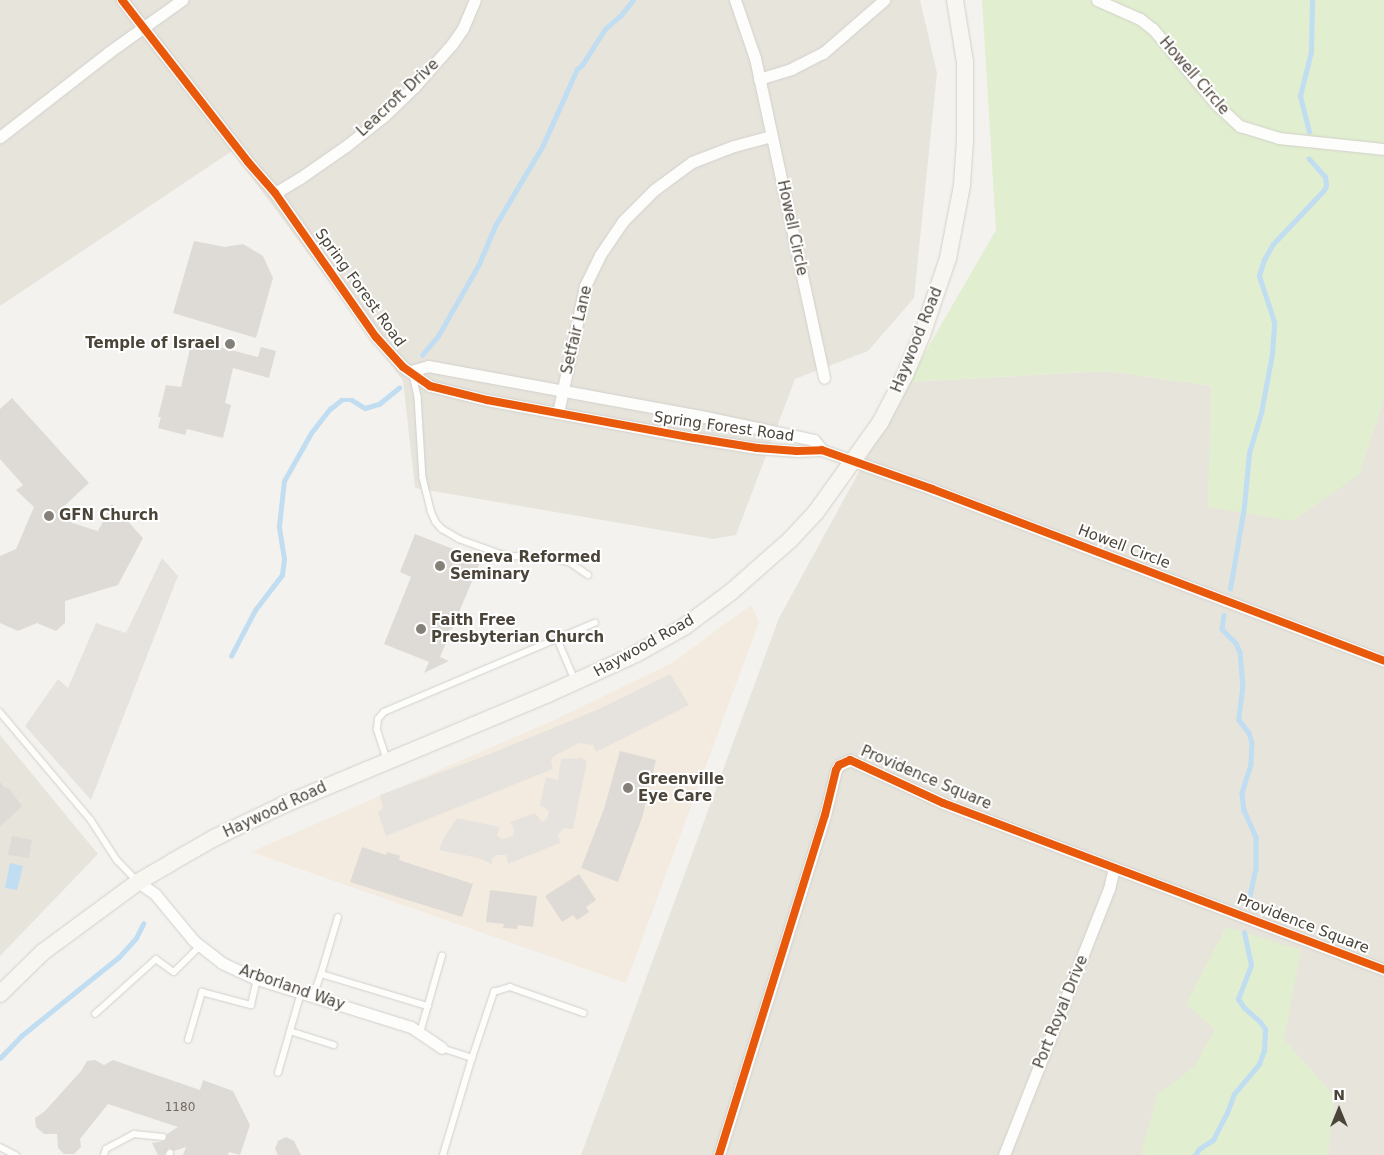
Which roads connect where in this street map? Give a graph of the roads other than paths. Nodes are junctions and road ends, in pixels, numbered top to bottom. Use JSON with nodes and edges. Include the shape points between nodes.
{"nodes":[{"id":1,"x":122,"y":0,"type":"edge"},
{"id":2,"x":182,"y":0,"type":"edge"},
{"id":3,"x":475,"y":0,"type":"edge"},
{"id":4,"x":735,"y":0,"type":"edge"},
{"id":5,"x":884,"y":0,"type":"edge"},
{"id":6,"x":956,"y":0,"type":"edge"},
{"id":7,"x":1097,"y":0,"type":"edge"},
{"id":8,"x":144,"y":28,"type":"junction"},
{"id":9,"x":759,"y":79,"type":"junction"},
{"id":10,"x":771,"y":136,"type":"junction"},
{"id":11,"x":0,"y":137,"type":"edge"},
{"id":12,"x":1384,"y":149,"type":"edge"},
{"id":13,"x":275,"y":193,"type":"junction"},
{"id":14,"x":411,"y":371,"type":"junction"},
{"id":15,"x":824,"y":378,"type":"dead end"},
{"id":16,"x":563,"y":390,"type":"junction"},
{"id":17,"x":558,"y":412,"type":"junction"},
{"id":18,"x":822,"y":450,"type":"junction"},
{"id":19,"x":852,"y":462,"type":"junction"},
{"id":20,"x":588,"y":575,"type":"dead end"},
{"id":21,"x":595,"y":623,"type":"dead end"},
{"id":22,"x":558,"y":640,"type":"junction"},
{"id":23,"x":1384,"y":661,"type":"edge"},
{"id":24,"x":576,"y":682,"type":"junction"},
{"id":25,"x":0,"y":712,"type":"edge"},
{"id":26,"x":387,"y":760,"type":"junction"},
{"id":27,"x":1114,"y":868,"type":"junction"},
{"id":28,"x":138,"y":882,"type":"junction"},
{"id":29,"x":338,"y":917,"type":"dead end"},
{"id":30,"x":199,"y":946,"type":"junction"},
{"id":31,"x":442,"y":956,"type":"dead end"},
{"id":32,"x":1384,"y":970,"type":"edge"},
{"id":33,"x":321,"y":974,"type":"junction"},
{"id":34,"x":257,"y":979,"type":"junction"},
{"id":35,"x":301,"y":993,"type":"junction"},
{"id":36,"x":0,"y":994,"type":"edge"},
{"id":37,"x":313,"y":996,"type":"junction"},
{"id":38,"x":428,"y":1006,"type":"junction"},
{"id":39,"x":584,"y":1013,"type":"dead end"},
{"id":40,"x":94,"y":1014,"type":"dead end"},
{"id":41,"x":290,"y":1031,"type":"junction"},
{"id":42,"x":420,"y":1033,"type":"junction"},
{"id":43,"x":188,"y":1040,"type":"dead end"},
{"id":44,"x":334,"y":1045,"type":"dead end"},
{"id":45,"x":442,"y":1048,"type":"joint"},
{"id":46,"x":472,"y":1058,"type":"junction"},
{"id":47,"x":278,"y":1073,"type":"dead end"},
{"id":48,"x":163,"y":1136,"type":"dead end"},
{"id":49,"x":0,"y":1147,"type":"edge"},
{"id":50,"x":16,"y":1155,"type":"edge"},
{"id":51,"x":104,"y":1155,"type":"edge"},
{"id":52,"x":443,"y":1155,"type":"edge"},
{"id":53,"x":719,"y":1155,"type":"edge"},
{"id":54,"x":1004,"y":1155,"type":"edge"}],
"edges":[{"from":1,"to":8,"type":"street","name":"Spring Forest Road"},
{"from":2,"to":8,"type":"street"},
{"from":3,"to":13,"type":"street","name":"Leacroft Drive","via":[[452,44],[384,116],[346,146]]},
{"from":4,"to":9,"type":"street","name":"Howell Circle"},
{"from":5,"to":9,"type":"street","via":[[817,57]]},
{"from":6,"to":19,"type":"main road","name":"Haywood Road","via":[[966,93],[962,185],[952,240],[932,307],[905,375],[880,423]]},
{"from":7,"to":12,"type":"street","name":"Howell Circle","via":[[1140,19],[1152,29],[1216,104],[1240,126],[1279,138]]},
{"from":8,"to":11,"type":"street"},
{"from":8,"to":13,"type":"street","name":"Spring Forest Road"},
{"from":9,"to":10,"type":"street","name":"Howell Circle"},
{"from":10,"to":15,"type":"street","name":"Howell Circle"},
{"from":10,"to":16,"type":"street","name":"Setfair Lane","via":[[692,162],[654,190],[623,221],[600,255],[585,286]]},
{"from":13,"to":14,"type":"street","name":"Spring Forest Road","via":[[376,337],[403,367]]},
{"from":14,"to":16,"type":"street","name":"Spring Forest Road","via":[[428,366]]},
{"from":14,"to":17,"type":"street","name":"Spring Forest Road","via":[[430,386],[450,392]]},
{"from":14,"to":20,"type":"lane","via":[[418,396],[423,478],[433,517],[442,529],[459,539],[506,556],[550,557],[571,563]]},
{"from":16,"to":17,"type":"street","name":"Setfair Lane"},
{"from":16,"to":18,"type":"street","name":"Spring Forest Road","via":[[814,440]]},
{"from":17,"to":18,"type":"street","name":"Spring Forest Road","via":[[757,448]]},
{"from":18,"to":19,"type":"street","name":"Spring Forest Road"},
{"from":19,"to":23,"type":"street","name":"Howell Circle","via":[[932,489]]},
{"from":19,"to":24,"type":"main road","name":"Haywood Road","via":[[810,519],[755,573],[684,627]]},
{"from":21,"to":22,"type":"lane"},
{"from":22,"to":24,"type":"lane"},
{"from":22,"to":26,"type":"lane","via":[[384,712],[378,719],[378,730]]},
{"from":24,"to":26,"type":"main road","name":"Haywood Road"},
{"from":25,"to":28,"type":"lane","via":[[91,820],[117,860]]},
{"from":26,"to":28,"type":"main road","name":"Haywood Road","via":[[216,837]]},
{"from":27,"to":32,"type":"street","name":"Providence Square"},
{"from":27,"to":53,"type":"street","name":"Providence Square","via":[[913,790],[856,762],[850,760],[839,764]]},
{"from":27,"to":54,"type":"street","name":"Port Royal Drive"},
{"from":28,"to":30,"type":"street","name":"Arborland Way","via":[[156,894]]},
{"from":28,"to":36,"type":"main road","name":"Haywood Road","via":[[44,952]]},
{"from":29,"to":33,"type":"lane"},
{"from":30,"to":34,"type":"street","name":"Arborland Way","via":[[222,963]]},
{"from":30,"to":40,"type":"lane","via":[[174,972],[156,960]]},
{"from":31,"to":38,"type":"lane"},
{"from":33,"to":37,"type":"lane"},
{"from":33,"to":38,"type":"lane"},
{"from":34,"to":35,"type":"street","name":"Arborland Way"},
{"from":34,"to":43,"type":"lane","via":[[250,1005],[202,992]]},
{"from":35,"to":37,"type":"street","name":"Arborland Way"},
{"from":35,"to":41,"type":"lane"},
{"from":37,"to":42,"type":"street","name":"Arborland Way","via":[[411,1027]]},
{"from":38,"to":42,"type":"lane"},
{"from":39,"to":46,"type":"lane","via":[[510,987],[494,992]]},
{"from":41,"to":44,"type":"lane"},
{"from":41,"to":47,"type":"lane"},
{"from":42,"to":45,"type":"street","name":"Arborland Way"},
{"from":45,"to":46,"type":"lane"},
{"from":46,"to":52,"type":"lane"},
{"from":48,"to":51,"type":"lane","via":[[134,1134],[106,1149]]},
{"from":49,"to":50,"type":"lane"}]}
